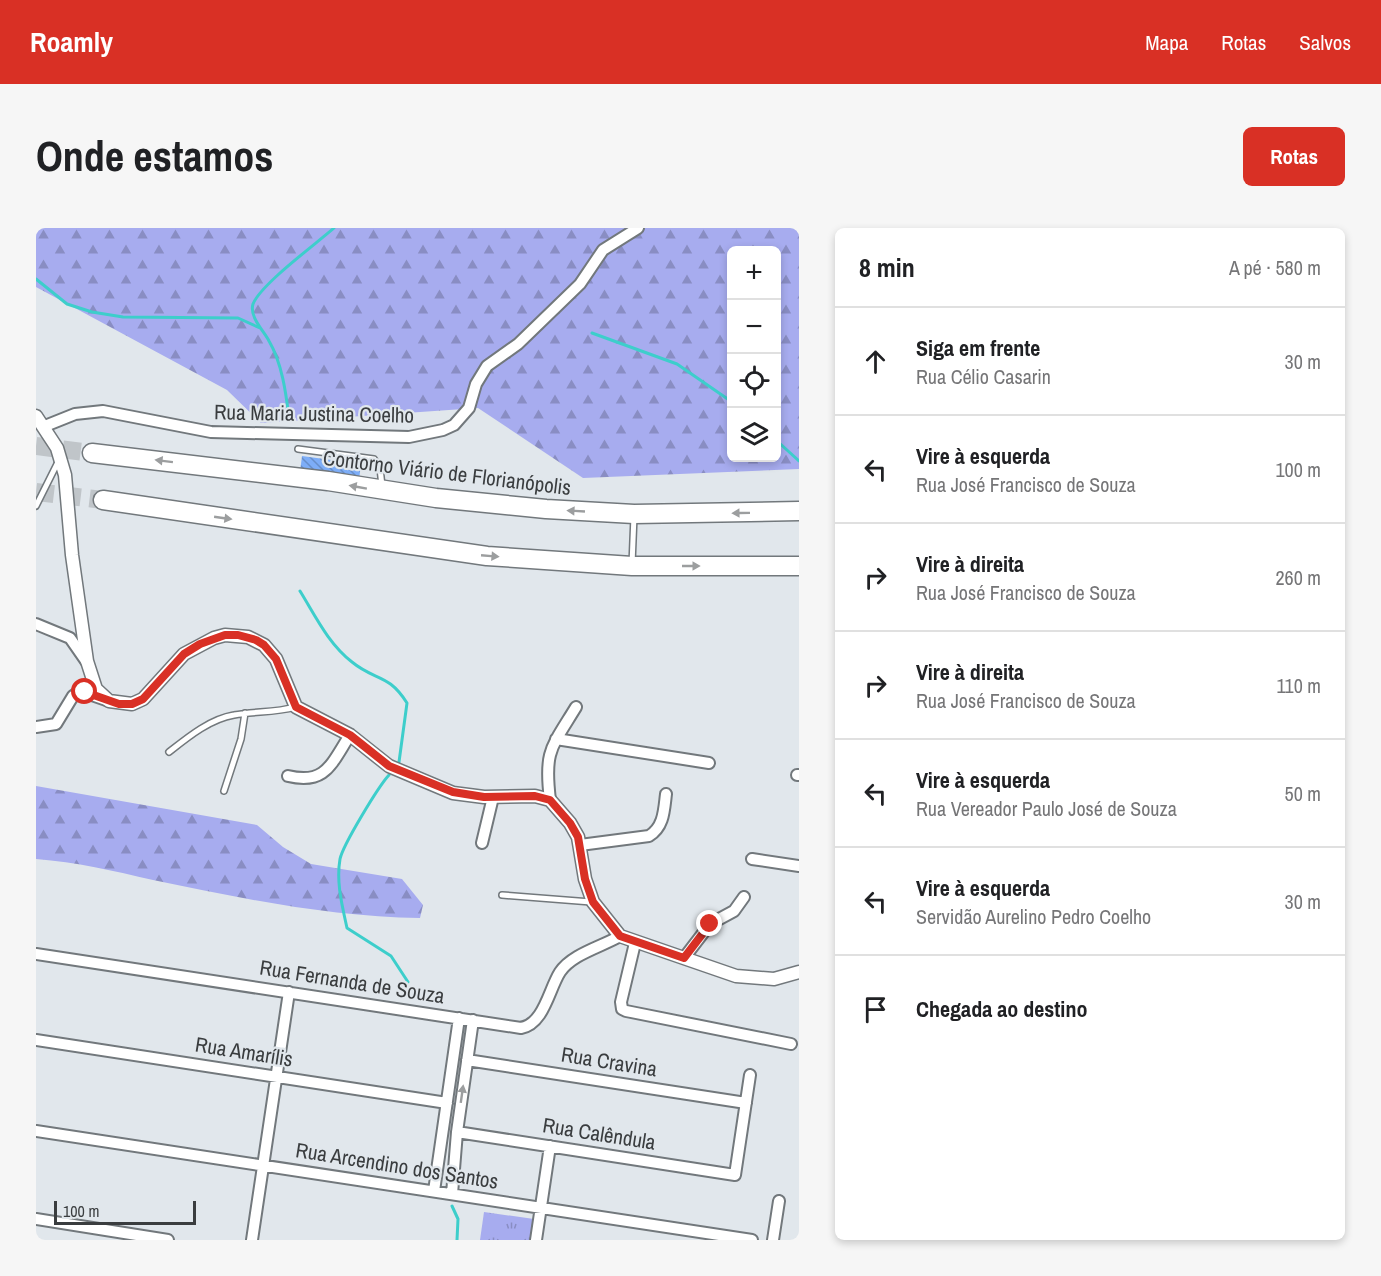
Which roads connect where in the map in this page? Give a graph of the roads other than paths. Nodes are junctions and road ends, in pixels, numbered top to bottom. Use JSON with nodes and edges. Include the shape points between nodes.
{"nodes":[{"id":1,"x":638,"y":228,"type":"edge"},
{"id":2,"x":36,"y":416,"type":"edge"},
{"id":3,"x":45,"y":426,"type":"junction"},
{"id":4,"x":298,"y":449,"type":"dead end"},
{"id":5,"x":92,"y":453,"type":"tunnel mouth"},
{"id":6,"x":60,"y":458,"type":"junction"},
{"id":7,"x":382,"y":491,"type":"junction"},
{"id":8,"x":103,"y":500,"type":"tunnel mouth"},
{"id":9,"x":36,"y":506,"type":"edge"},
{"id":10,"x":799,"y":511,"type":"edge"},
{"id":11,"x":634,"y":514,"type":"junction"},
{"id":12,"x":632,"y":566,"type":"junction"},
{"id":13,"x":799,"y":566,"type":"edge"},
{"id":14,"x":36,"y":624,"type":"edge"},
{"id":15,"x":87,"y":661,"type":"junction"},
{"id":16,"x":109,"y":701,"type":"junction"},
{"id":17,"x":296,"y":707,"type":"junction"},
{"id":18,"x":576,"y":707,"type":"dead end"},
{"id":19,"x":245,"y":713,"type":"junction"},
{"id":20,"x":36,"y":727,"type":"edge"},
{"id":21,"x":350,"y":735,"type":"junction"},
{"id":22,"x":556,"y":739,"type":"junction"},
{"id":23,"x":169,"y":752,"type":"dead end"},
{"id":24,"x":709,"y":764,"type":"dead end"},
{"id":25,"x":288,"y":776,"type":"dead end"},
{"id":26,"x":224,"y":791,"type":"dead end"},
{"id":27,"x":666,"y":794,"type":"dead end"},
{"id":28,"x":493,"y":797,"type":"junction"},
{"id":29,"x":550,"y":800,"type":"junction"},
{"id":30,"x":482,"y":843,"type":"dead end"},
{"id":31,"x":580,"y":845,"type":"junction"},
{"id":32,"x":752,"y":859,"type":"dead end"},
{"id":33,"x":799,"y":866,"type":"edge"},
{"id":34,"x":502,"y":895,"type":"dead end"},
{"id":35,"x":744,"y":897,"type":"dead end"},
{"id":36,"x":593,"y":902,"type":"junction"},
{"id":37,"x":620,"y":936,"type":"junction"},
{"id":38,"x":635,"y":943,"type":"junction"},
{"id":39,"x":36,"y":954,"type":"edge"},
{"id":40,"x":684,"y":958,"type":"junction"},
{"id":41,"x":799,"y":972,"type":"edge"},
{"id":42,"x":289,"y":992,"type":"junction"},
{"id":43,"x":459,"y":1018,"type":"junction"},
{"id":44,"x":473,"y":1020,"type":"junction"},
{"id":45,"x":36,"y":1040,"type":"edge"},
{"id":46,"x":791,"y":1044,"type":"dead end"},
{"id":47,"x":467,"y":1060,"type":"junction"},
{"id":48,"x":750,"y":1075,"type":"dead end"},
{"id":49,"x":276,"y":1077,"type":"junction"},
{"id":50,"x":447,"y":1103,"type":"junction"},
{"id":51,"x":746,"y":1103,"type":"junction"},
{"id":52,"x":36,"y":1131,"type":"edge"},
{"id":53,"x":457,"y":1131,"type":"junction"},
{"id":54,"x":550,"y":1146,"type":"junction"},
{"id":55,"x":263,"y":1165,"type":"junction"},
{"id":56,"x":434,"y":1191,"type":"junction"},
{"id":57,"x":452,"y":1194,"type":"junction"},
{"id":58,"x":780,"y":1201,"type":"dead end"},
{"id":59,"x":541,"y":1208,"type":"junction"},
{"id":60,"x":36,"y":1220,"type":"edge"},
{"id":61,"x":168,"y":1240,"type":"edge"},
{"id":62,"x":252,"y":1240,"type":"edge"},
{"id":63,"x":536,"y":1240,"type":"edge"},
{"id":64,"x":753,"y":1240,"type":"edge"},
{"id":65,"x":773,"y":1240,"type":"edge"}],
"edges":[{"from":1,"to":3,"type":"street","name":"Rua Maria Justina Coelho","via":[[603,250],[580,284],[518,344],[487,366],[476,384],[469,408],[454,425],[443,430],[409,436],[210,432],[104,411],[75,414]]},
{"from":2,"to":3,"type":"street"},
{"from":3,"to":6,"type":"street"},
{"from":4,"to":7,"type":"lane","via":[[374,459],[380,468]]},
{"from":7,"to":5,"type":"highway","name":"Contorno Viário de Florianópolis","one_way":true},
{"from":6,"to":9,"type":"lane"},
{"from":6,"to":15,"type":"street","via":[[68,486],[72,555]]},
{"from":11,"to":7,"type":"highway","name":"Contorno Viário de Florianópolis","one_way":true,"via":[[491,505]]},
{"from":8,"to":12,"type":"highway","one_way":true,"via":[[432,550]]},
{"from":10,"to":11,"type":"highway","name":"Contorno Viário de Florianópolis","one_way":true},
{"from":11,"to":12,"type":"lane"},
{"from":12,"to":13,"type":"highway","one_way":true},
{"from":14,"to":15,"type":"street","via":[[70,638]]},
{"from":15,"to":16,"type":"street","via":[[96,689]]},
{"from":16,"to":17,"type":"street","via":[[132,704],[143,699],[184,654],[214,638],[238,635],[256,640],[270,652],[282,670]]},
{"from":16,"to":20,"type":"street","via":[[80,691],[56,724]]},
{"from":17,"to":19,"type":"lane"},
{"from":17,"to":21,"type":"street"},
{"from":18,"to":22,"type":"street"},
{"from":19,"to":23,"type":"lane","via":[[206,726]]},
{"from":19,"to":26,"type":"lane"},
{"from":21,"to":25,"type":"street","via":[[316,778]]},
{"from":21,"to":28,"type":"street","via":[[389,766],[418,779],[453,792]]},
{"from":22,"to":24,"type":"street"},
{"from":22,"to":29,"type":"street","via":[[547,762]]},
{"from":27,"to":31,"type":"street","via":[[662,819],[649,836]]},
{"from":28,"to":29,"type":"street","via":[[520,795]]},
{"from":28,"to":30,"type":"street"},
{"from":29,"to":31,"type":"street","via":[[570,823]]},
{"from":31,"to":36,"type":"street"},
{"from":32,"to":33,"type":"street"},
{"from":34,"to":36,"type":"lane"},
{"from":35,"to":40,"type":"street","via":[[734,911],[710,924]]},
{"from":36,"to":37,"type":"street"},
{"from":37,"to":38,"type":"street"},
{"from":37,"to":44,"type":"street","name":"Rua Fernanda de Souza","via":[[566,965],[539,1014],[527,1027]]},
{"from":38,"to":40,"type":"street"},
{"from":38,"to":46,"type":"street","via":[[622,1009]]},
{"from":39,"to":42,"type":"street","name":"Rua Fernanda de Souza"},
{"from":40,"to":41,"type":"street","via":[[749,978],[774,979]]},
{"from":42,"to":43,"type":"street","name":"Rua Fernanda de Souza"},
{"from":42,"to":49,"type":"street"},
{"from":43,"to":44,"type":"street","name":"Rua Fernanda de Souza"},
{"from":43,"to":50,"type":"street"},
{"from":44,"to":47,"type":"street"},
{"from":45,"to":49,"type":"street","name":"Rua Amarílis"},
{"from":47,"to":51,"type":"street","name":"Rua Cravina"},
{"from":53,"to":47,"type":"street","one_way":true},
{"from":48,"to":51,"type":"street"},
{"from":49,"to":50,"type":"street","name":"Rua Amarílis"},
{"from":49,"to":55,"type":"street"},
{"from":50,"to":56,"type":"street"},
{"from":51,"to":54,"type":"street","name":"Rua Calêndula","via":[[735,1175]]},
{"from":52,"to":55,"type":"street","name":"Rua Arcendino dos Santos"},
{"from":53,"to":54,"type":"street","name":"Rua Calêndula"},
{"from":53,"to":57,"type":"street"},
{"from":54,"to":59,"type":"street"},
{"from":55,"to":56,"type":"street","name":"Rua Arcendino dos Santos"},
{"from":55,"to":62,"type":"street"},
{"from":56,"to":57,"type":"street","name":"Rua Arcendino dos Santos"},
{"from":57,"to":59,"type":"street","name":"Rua Arcendino dos Santos"},
{"from":58,"to":65,"type":"street"},
{"from":59,"to":63,"type":"street"},
{"from":59,"to":64,"type":"street","name":"Rua Arcendino dos Santos"},
{"from":60,"to":61,"type":"street"}]}
